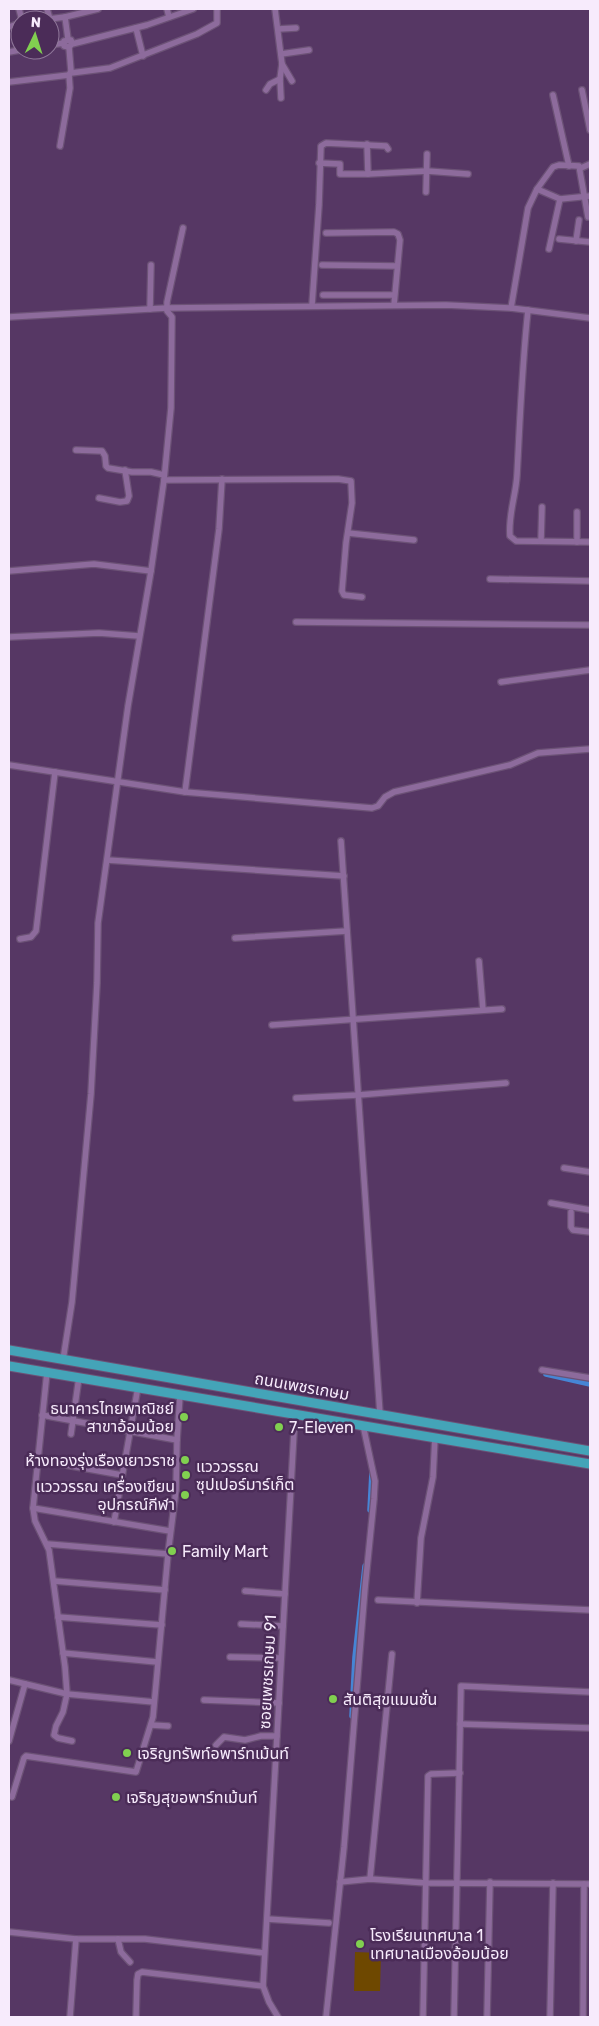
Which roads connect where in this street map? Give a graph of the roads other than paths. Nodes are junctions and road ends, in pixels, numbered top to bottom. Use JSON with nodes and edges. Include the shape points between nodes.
{"nodes":[{"id":1,"x":98,"y":9,"type":"edge"},
{"id":2,"x":167,"y":9,"type":"edge"},
{"id":3,"x":193,"y":9,"type":"edge"},
{"id":4,"x":217,"y":9,"type":"edge"},
{"id":5,"x":275,"y":9,"type":"edge"},
{"id":6,"x":74,"y":12,"type":"edge"},
{"id":7,"x":65,"y":17,"type":"junction"},
{"id":8,"x":169,"y":17,"type":"junction"},
{"id":9,"x":60,"y":18,"type":"edge"},
{"id":10,"x":136,"y":28,"type":"junction"},
{"id":11,"x":296,"y":28,"type":"dead end"},
{"id":12,"x":278,"y":29,"type":"junction"},
{"id":13,"x":68,"y":43,"type":"junction"},
{"id":14,"x":60,"y":44,"type":"edge"},
{"id":15,"x":309,"y":50,"type":"dead end"},
{"id":16,"x":281,"y":54,"type":"junction"},
{"id":17,"x":143,"y":56,"type":"junction"},
{"id":18,"x":282,"y":64,"type":"junction"},
{"id":19,"x":70,"y":74,"type":"junction"},
{"id":20,"x":280,"y":79,"type":"junction"},
{"id":21,"x":292,"y":81,"type":"dead end"},
{"id":22,"x":9,"y":82,"type":"edge"},
{"id":23,"x":266,"y":90,"type":"dead end"},
{"id":24,"x":582,"y":90,"type":"dead end"},
{"id":25,"x":553,"y":95,"type":"dead end"},
{"id":26,"x":281,"y":98,"type":"dead end"},
{"id":27,"x":590,"y":130,"type":"edge"},
{"id":28,"x":367,"y":144,"type":"junction"},
{"id":29,"x":60,"y":146,"type":"dead end"},
{"id":30,"x":388,"y":149,"type":"dead end"},
{"id":31,"x":427,"y":154,"type":"dead end"},
{"id":32,"x":320,"y":163,"type":"junction"},
{"id":33,"x":590,"y":164,"type":"edge"},
{"id":34,"x":569,"y":166,"type":"junction"},
{"id":35,"x":581,"y":168,"type":"junction"},
{"id":36,"x":426,"y":172,"type":"junction"},
{"id":37,"x":368,"y":174,"type":"junction"},
{"id":38,"x":468,"y":174,"type":"dead end"},
{"id":39,"x":538,"y":189,"type":"junction"},
{"id":40,"x":426,"y":192,"type":"dead end"},
{"id":41,"x":587,"y":196,"type":"edge"},
{"id":42,"x":560,"y":199,"type":"junction"},
{"id":43,"x":588,"y":217,"type":"dead end"},
{"id":44,"x":578,"y":220,"type":"dead end"},
{"id":45,"x":183,"y":228,"type":"dead end"},
{"id":46,"x":326,"y":232,"type":"dead end"},
{"id":47,"x":559,"y":239,"type":"dead end"},
{"id":48,"x":576,"y":241,"type":"junction"},
{"id":49,"x":590,"y":242,"type":"edge"},
{"id":50,"x":549,"y":249,"type":"dead end"},
{"id":51,"x":322,"y":265,"type":"dead end"},
{"id":52,"x":151,"y":266,"type":"dead end"},
{"id":53,"x":397,"y":266,"type":"junction"},
{"id":54,"x":323,"y":295,"type":"dead end"},
{"id":55,"x":394,"y":295,"type":"junction"},
{"id":56,"x":312,"y":305,"type":"junction"},
{"id":57,"x":394,"y":305,"type":"junction"},
{"id":58,"x":170,"y":308,"type":"junction"},
{"id":59,"x":511,"y":308,"type":"junction"},
{"id":60,"x":150,"y":309,"type":"junction"},
{"id":61,"x":528,"y":314,"type":"junction"},
{"id":62,"x":9,"y":317,"type":"edge"},
{"id":63,"x":590,"y":318,"type":"edge"},
{"id":64,"x":76,"y":450,"type":"dead end"},
{"id":65,"x":126,"y":470,"type":"junction"},
{"id":66,"x":164,"y":477,"type":"junction"},
{"id":67,"x":222,"y":479,"type":"junction"},
{"id":68,"x":99,"y":498,"type":"dead end"},
{"id":69,"x":542,"y":507,"type":"dead end"},
{"id":70,"x":577,"y":512,"type":"dead end"},
{"id":71,"x":348,"y":534,"type":"junction"},
{"id":72,"x":414,"y":540,"type":"dead end"},
{"id":73,"x":541,"y":541,"type":"junction"},
{"id":74,"x":577,"y":542,"type":"junction"},
{"id":75,"x":590,"y":542,"type":"edge"},
{"id":76,"x":9,"y":571,"type":"edge"},
{"id":77,"x":151,"y":571,"type":"junction"},
{"id":78,"x":490,"y":579,"type":"dead end"},
{"id":79,"x":590,"y":580,"type":"edge"},
{"id":80,"x":362,"y":597,"type":"dead end"},
{"id":81,"x":296,"y":622,"type":"dead end"},
{"id":82,"x":590,"y":625,"type":"edge"},
{"id":83,"x":139,"y":636,"type":"junction"},
{"id":84,"x":9,"y":637,"type":"edge"},
{"id":85,"x":590,"y":670,"type":"edge"},
{"id":86,"x":501,"y":682,"type":"dead end"},
{"id":87,"x":590,"y":749,"type":"edge"},
{"id":88,"x":9,"y":765,"type":"edge"},
{"id":89,"x":55,"y":772,"type":"junction"},
{"id":90,"x":118,"y":782,"type":"junction"},
{"id":91,"x":185,"y":792,"type":"junction"},
{"id":92,"x":342,"y":841,"type":"dead end"},
{"id":93,"x":107,"y":860,"type":"junction"},
{"id":94,"x":344,"y":876,"type":"junction"},
{"id":95,"x":347,"y":931,"type":"junction"},
{"id":96,"x":235,"y":938,"type":"dead end"},
{"id":97,"x":20,"y":939,"type":"dead end"},
{"id":98,"x":478,"y":961,"type":"dead end"},
{"id":99,"x":502,"y":1009,"type":"dead end"},
{"id":100,"x":483,"y":1010,"type":"junction"},
{"id":101,"x":353,"y":1020,"type":"junction"},
{"id":102,"x":272,"y":1025,"type":"dead end"},
{"id":103,"x":506,"y":1084,"type":"dead end"},
{"id":104,"x":358,"y":1095,"type":"junction"},
{"id":105,"x":296,"y":1098,"type":"dead end"},
{"id":106,"x":564,"y":1168,"type":"dead end"},
{"id":107,"x":590,"y":1172,"type":"edge"},
{"id":108,"x":551,"y":1203,"type":"dead end"},
{"id":109,"x":590,"y":1210,"type":"edge"},
{"id":110,"x":571,"y":1212,"type":"dead end"},
{"id":111,"x":590,"y":1232,"type":"edge"},
{"id":112,"x":9,"y":1350,"type":"edge"},
{"id":113,"x":63,"y":1360,"type":"junction"},
{"id":114,"x":9,"y":1366,"type":"edge"},
{"id":115,"x":542,"y":1370,"type":"dead end"},
{"id":116,"x":47,"y":1372,"type":"junction"},
{"id":117,"x":79,"y":1377,"type":"junction"},
{"id":118,"x":590,"y":1378,"type":"edge"},
{"id":119,"x":138,"y":1387,"type":"junction"},
{"id":120,"x":180,"y":1395,"type":"junction"},
{"id":121,"x":295,"y":1414,"type":"junction"},
{"id":122,"x":380,"y":1414,"type":"junction"},
{"id":123,"x":42,"y":1415,"type":"junction"},
{"id":124,"x":73,"y":1420,"type":"junction"},
{"id":125,"x":363,"y":1426,"type":"junction"},
{"id":126,"x":130,"y":1431,"type":"junction"},
{"id":127,"x":71,"y":1434,"type":"dead end"},
{"id":128,"x":435,"y":1438,"type":"junction"},
{"id":129,"x":177,"y":1440,"type":"junction"},
{"id":130,"x":590,"y":1450,"type":"edge"},
{"id":131,"x":38,"y":1460,"type":"junction"},
{"id":132,"x":590,"y":1464,"type":"edge"},
{"id":133,"x":122,"y":1475,"type":"junction"},
{"id":134,"x":33,"y":1508,"type":"junction"},
{"id":135,"x":114,"y":1522,"type":"junction"},
{"id":136,"x":170,"y":1531,"type":"junction"},
{"id":137,"x":48,"y":1544,"type":"junction"},
{"id":138,"x":168,"y":1554,"type":"junction"},
{"id":139,"x":54,"y":1581,"type":"junction"},
{"id":140,"x":165,"y":1590,"type":"junction"},
{"id":141,"x":245,"y":1591,"type":"dead end"},
{"id":142,"x":285,"y":1594,"type":"junction"},
{"id":143,"x":378,"y":1600,"type":"dead end"},
{"id":144,"x":416,"y":1603,"type":"junction"},
{"id":145,"x":590,"y":1610,"type":"edge"},
{"id":146,"x":58,"y":1617,"type":"junction"},
{"id":147,"x":241,"y":1624,"type":"dead end"},
{"id":148,"x":162,"y":1625,"type":"junction"},
{"id":149,"x":284,"y":1626,"type":"junction"},
{"id":150,"x":63,"y":1653,"type":"junction"},
{"id":151,"x":392,"y":1654,"type":"dead end"},
{"id":152,"x":230,"y":1657,"type":"dead end"},
{"id":153,"x":281,"y":1658,"type":"junction"},
{"id":154,"x":156,"y":1662,"type":"junction"},
{"id":155,"x":9,"y":1680,"type":"edge"},
{"id":156,"x":25,"y":1684,"type":"junction"},
{"id":157,"x":590,"y":1692,"type":"edge"},
{"id":158,"x":66,"y":1694,"type":"junction"},
{"id":159,"x":204,"y":1700,"type":"dead end"},
{"id":160,"x":154,"y":1702,"type":"junction"},
{"id":161,"x":279,"y":1703,"type":"junction"},
{"id":162,"x":12,"y":1715,"type":"edge"},
{"id":163,"x":460,"y":1724,"type":"junction"},
{"id":164,"x":152,"y":1725,"type":"junction"},
{"id":165,"x":168,"y":1726,"type":"dead end"},
{"id":166,"x":590,"y":1728,"type":"edge"},
{"id":167,"x":278,"y":1736,"type":"junction"},
{"id":168,"x":9,"y":1741,"type":"edge"},
{"id":169,"x":72,"y":1741,"type":"dead end"},
{"id":170,"x":216,"y":1745,"type":"dead end"},
{"id":171,"x":460,"y":1773,"type":"junction"},
{"id":172,"x":12,"y":1797,"type":"dead end"},
{"id":173,"x":370,"y":1879,"type":"junction"},
{"id":174,"x":340,"y":1882,"type":"junction"},
{"id":175,"x":426,"y":1882,"type":"junction"},
{"id":176,"x":490,"y":1882,"type":"junction"},
{"id":177,"x":457,"y":1883,"type":"junction"},
{"id":178,"x":553,"y":1883,"type":"junction"},
{"id":179,"x":587,"y":1884,"type":"edge"},
{"id":180,"x":267,"y":1919,"type":"junction"},
{"id":181,"x":329,"y":1922,"type":"dead end"},
{"id":182,"x":9,"y":1932,"type":"edge"},
{"id":183,"x":76,"y":1939,"type":"junction"},
{"id":184,"x":118,"y":1939,"type":"junction"},
{"id":185,"x":264,"y":1953,"type":"junction"},
{"id":186,"x":130,"y":1962,"type":"dead end"},
{"id":187,"x":263,"y":1986,"type":"junction"},
{"id":188,"x":70,"y":2017,"type":"edge"},
{"id":189,"x":136,"y":2017,"type":"edge"},
{"id":190,"x":278,"y":2017,"type":"edge"},
{"id":191,"x":326,"y":2017,"type":"edge"},
{"id":192,"x":423,"y":2017,"type":"edge"},
{"id":193,"x":454,"y":2017,"type":"edge"},
{"id":194,"x":487,"y":2017,"type":"edge"},
{"id":195,"x":550,"y":2017,"type":"edge"},
{"id":196,"x":583,"y":2017,"type":"edge"}],
"edges":[{"from":1,"to":6,"type":"street"},
{"from":2,"to":8,"type":"street"},
{"from":3,"to":8,"type":"street"},
{"from":4,"to":17,"type":"street","via":[[217,22],[213,26]]},
{"from":5,"to":12,"type":"street"},
{"from":6,"to":7,"type":"street"},
{"from":7,"to":9,"type":"street"},
{"from":7,"to":13,"type":"street"},
{"from":8,"to":10,"type":"street"},
{"from":10,"to":13,"type":"street"},
{"from":10,"to":17,"type":"street"},
{"from":11,"to":12,"type":"street"},
{"from":12,"to":16,"type":"street"},
{"from":13,"to":14,"type":"street"},
{"from":13,"to":19,"type":"street"},
{"from":15,"to":16,"type":"street"},
{"from":16,"to":18,"type":"street"},
{"from":17,"to":19,"type":"street","via":[[110,68]]},
{"from":18,"to":20,"type":"street"},
{"from":18,"to":21,"type":"street"},
{"from":19,"to":22,"type":"street"},
{"from":19,"to":29,"type":"street"},
{"from":20,"to":23,"type":"street"},
{"from":20,"to":26,"type":"street"},
{"from":24,"to":27,"type":"street"},
{"from":25,"to":34,"type":"street"},
{"from":28,"to":30,"type":"street"},
{"from":28,"to":32,"type":"street","via":[[322,144]]},
{"from":28,"to":37,"type":"street"},
{"from":31,"to":36,"type":"street"},
{"from":32,"to":37,"type":"street","via":[[340,164],[340,174]]},
{"from":32,"to":56,"type":"street"},
{"from":33,"to":35,"type":"street"},
{"from":34,"to":35,"type":"street"},
{"from":34,"to":39,"type":"street","via":[[553,167]]},
{"from":35,"to":41,"type":"street"},
{"from":36,"to":37,"type":"street"},
{"from":36,"to":38,"type":"street"},
{"from":36,"to":40,"type":"street"},
{"from":39,"to":42,"type":"street"},
{"from":39,"to":59,"type":"street","via":[[528,208]]},
{"from":41,"to":42,"type":"street"},
{"from":41,"to":43,"type":"street"},
{"from":42,"to":50,"type":"street"},
{"from":44,"to":48,"type":"street"},
{"from":45,"to":58,"type":"street","via":[[170,286]]},
{"from":46,"to":53,"type":"street","via":[[394,232],[400,240]]},
{"from":47,"to":48,"type":"street"},
{"from":48,"to":49,"type":"street"},
{"from":51,"to":53,"type":"street"},
{"from":52,"to":60,"type":"street"},
{"from":53,"to":55,"type":"street"},
{"from":54,"to":55,"type":"street"},
{"from":55,"to":57,"type":"street"},
{"from":56,"to":57,"type":"street"},
{"from":56,"to":58,"type":"street"},
{"from":57,"to":59,"type":"street"},
{"from":58,"to":60,"type":"street"},
{"from":58,"to":66,"type":"street","via":[[171,408]]},
{"from":59,"to":61,"type":"street"},
{"from":60,"to":62,"type":"street"},
{"from":61,"to":63,"type":"street"},
{"from":61,"to":73,"type":"street","via":[[510,536],[516,541]]},
{"from":64,"to":65,"type":"street","via":[[102,451],[106,466]]},
{"from":65,"to":66,"type":"street","via":[[151,472]]},
{"from":65,"to":68,"type":"street","via":[[127,501]]},
{"from":66,"to":67,"type":"street"},
{"from":66,"to":77,"type":"street"},
{"from":67,"to":71,"type":"street","via":[[351,481]]},
{"from":67,"to":91,"type":"street","via":[[219,529]]},
{"from":69,"to":73,"type":"street"},
{"from":70,"to":74,"type":"street"},
{"from":71,"to":72,"type":"street"},
{"from":71,"to":80,"type":"street","via":[[342,591],[344,595]]},
{"from":73,"to":74,"type":"street"},
{"from":74,"to":75,"type":"street"},
{"from":76,"to":77,"type":"street","via":[[94,564]]},
{"from":77,"to":83,"type":"street"},
{"from":78,"to":79,"type":"street"},
{"from":81,"to":82,"type":"street"},
{"from":83,"to":84,"type":"street","via":[[99,633]]},
{"from":83,"to":90,"type":"street"},
{"from":85,"to":86,"type":"street"},
{"from":87,"to":91,"type":"street","via":[[538,754],[510,765],[394,792],[372,808]]},
{"from":88,"to":89,"type":"street"},
{"from":89,"to":90,"type":"street"},
{"from":89,"to":97,"type":"street","via":[[36,931],[31,937]]},
{"from":90,"to":91,"type":"street"},
{"from":90,"to":93,"type":"street"},
{"from":92,"to":94,"type":"street"},
{"from":93,"to":94,"type":"street"},
{"from":93,"to":113,"type":"street","via":[[98,929],[85,1165]]},
{"from":94,"to":95,"type":"street"},
{"from":95,"to":96,"type":"street"},
{"from":95,"to":101,"type":"street"},
{"from":98,"to":100,"type":"street"},
{"from":99,"to":100,"type":"street"},
{"from":100,"to":101,"type":"street"},
{"from":101,"to":102,"type":"street"},
{"from":101,"to":104,"type":"street"},
{"from":103,"to":104,"type":"street"},
{"from":104,"to":105,"type":"street"},
{"from":104,"to":122,"type":"street"},
{"from":106,"to":107,"type":"street"},
{"from":108,"to":109,"type":"street"},
{"from":110,"to":111,"type":"street","via":[[573,1230]]},
{"from":112,"to":113,"type":"main road","name":"ถนนเพชรเกษม"},
{"from":113,"to":122,"type":"main road","name":"ถนนเพชรเกษม"},
{"from":114,"to":116,"type":"main road","name":"ถนนเพชรเกษม"},
{"from":115,"to":118,"type":"street"},
{"from":116,"to":117,"type":"main road","name":"ถนนเพชรเกษม"},
{"from":116,"to":123,"type":"street"},
{"from":117,"to":119,"type":"main road","name":"ถนนเพชรเกษม"},
{"from":117,"to":124,"type":"street"},
{"from":119,"to":120,"type":"main road","name":"ถนนเพชรเกษม"},
{"from":119,"to":126,"type":"street"},
{"from":120,"to":121,"type":"main road","name":"ถนนเพชรเกษม"},
{"from":120,"to":129,"type":"street"},
{"from":121,"to":125,"type":"main road","name":"ถนนเพชรเกษม"},
{"from":121,"to":142,"type":"street","name":"ซอยเพชรเกษม 91"},
{"from":122,"to":130,"type":"main road","name":"ถนนเพชรเกษม"},
{"from":123,"to":124,"type":"street"},
{"from":123,"to":131,"type":"street"},
{"from":124,"to":126,"type":"street"},
{"from":124,"to":127,"type":"street"},
{"from":125,"to":128,"type":"main road","name":"ถนนเพชรเกษม"},
{"from":125,"to":174,"type":"street","via":[[375,1481]]},
{"from":126,"to":129,"type":"street"},
{"from":126,"to":133,"type":"street"},
{"from":128,"to":132,"type":"main road","name":"ถนนเพชรเกษม"},
{"from":128,"to":144,"type":"street"},
{"from":129,"to":136,"type":"street","via":[[176,1490]]},
{"from":131,"to":133,"type":"street"},
{"from":131,"to":134,"type":"street"},
{"from":133,"to":135,"type":"street"},
{"from":134,"to":135,"type":"street"},
{"from":134,"to":137,"type":"street","via":[[35,1521]]},
{"from":135,"to":136,"type":"street"},
{"from":136,"to":138,"type":"street"},
{"from":137,"to":138,"type":"street"},
{"from":137,"to":139,"type":"street"},
{"from":138,"to":140,"type":"street"},
{"from":139,"to":140,"type":"street"},
{"from":139,"to":146,"type":"street"},
{"from":140,"to":148,"type":"street"},
{"from":141,"to":142,"type":"street"},
{"from":142,"to":149,"type":"street","name":"ซอยเพชรเกษม 91"},
{"from":143,"to":144,"type":"street"},
{"from":144,"to":145,"type":"street"},
{"from":146,"to":148,"type":"street"},
{"from":146,"to":150,"type":"street"},
{"from":147,"to":149,"type":"street"},
{"from":148,"to":154,"type":"street"},
{"from":149,"to":153,"type":"street","name":"ซอยเพชรเกษม 91"},
{"from":150,"to":154,"type":"street"},
{"from":150,"to":158,"type":"street"},
{"from":151,"to":173,"type":"street"},
{"from":152,"to":153,"type":"street"},
{"from":153,"to":161,"type":"street","name":"ซอยเพชรเกษม 91"},
{"from":154,"to":160,"type":"street"},
{"from":155,"to":156,"type":"street"},
{"from":156,"to":158,"type":"street"},
{"from":156,"to":162,"type":"street"},
{"from":157,"to":163,"type":"street","via":[[463,1685]]},
{"from":158,"to":160,"type":"street"},
{"from":158,"to":169,"type":"street","via":[[54,1735]]},
{"from":159,"to":161,"type":"street"},
{"from":160,"to":164,"type":"street"},
{"from":161,"to":167,"type":"street","name":"ซอยเพชรเกษม 91"},
{"from":162,"to":168,"type":"street"},
{"from":163,"to":166,"type":"street"},
{"from":163,"to":171,"type":"street"},
{"from":164,"to":165,"type":"street"},
{"from":164,"to":172,"type":"street","via":[[136,1772],[26,1756]]},
{"from":167,"to":170,"type":"street","via":[[245,1740],[224,1737]]},
{"from":167,"to":180,"type":"street","name":"ซอยเพชรเกษม 91"},
{"from":171,"to":175,"type":"street","via":[[428,1776]]},
{"from":171,"to":177,"type":"street"},
{"from":173,"to":174,"type":"street"},
{"from":173,"to":175,"type":"street"},
{"from":174,"to":191,"type":"street"},
{"from":175,"to":177,"type":"street"},
{"from":175,"to":192,"type":"street"},
{"from":176,"to":177,"type":"street"},
{"from":176,"to":178,"type":"street"},
{"from":176,"to":194,"type":"street"},
{"from":177,"to":193,"type":"street"},
{"from":178,"to":179,"type":"street"},
{"from":178,"to":195,"type":"street"},
{"from":179,"to":196,"type":"street"},
{"from":180,"to":181,"type":"street"},
{"from":180,"to":185,"type":"street","name":"ซอยเพชรเกษม 91"},
{"from":182,"to":183,"type":"street"},
{"from":183,"to":184,"type":"street"},
{"from":183,"to":188,"type":"street"},
{"from":184,"to":185,"type":"street","via":[[168,1941]]},
{"from":184,"to":186,"type":"street","via":[[121,1952]]},
{"from":185,"to":187,"type":"street","name":"ซอยเพชรเกษม 91"},
{"from":187,"to":189,"type":"street","via":[[142,1972],[137,1980]]},
{"from":187,"to":190,"type":"street","name":"ซอยเพชรเกษม 91"}]}
